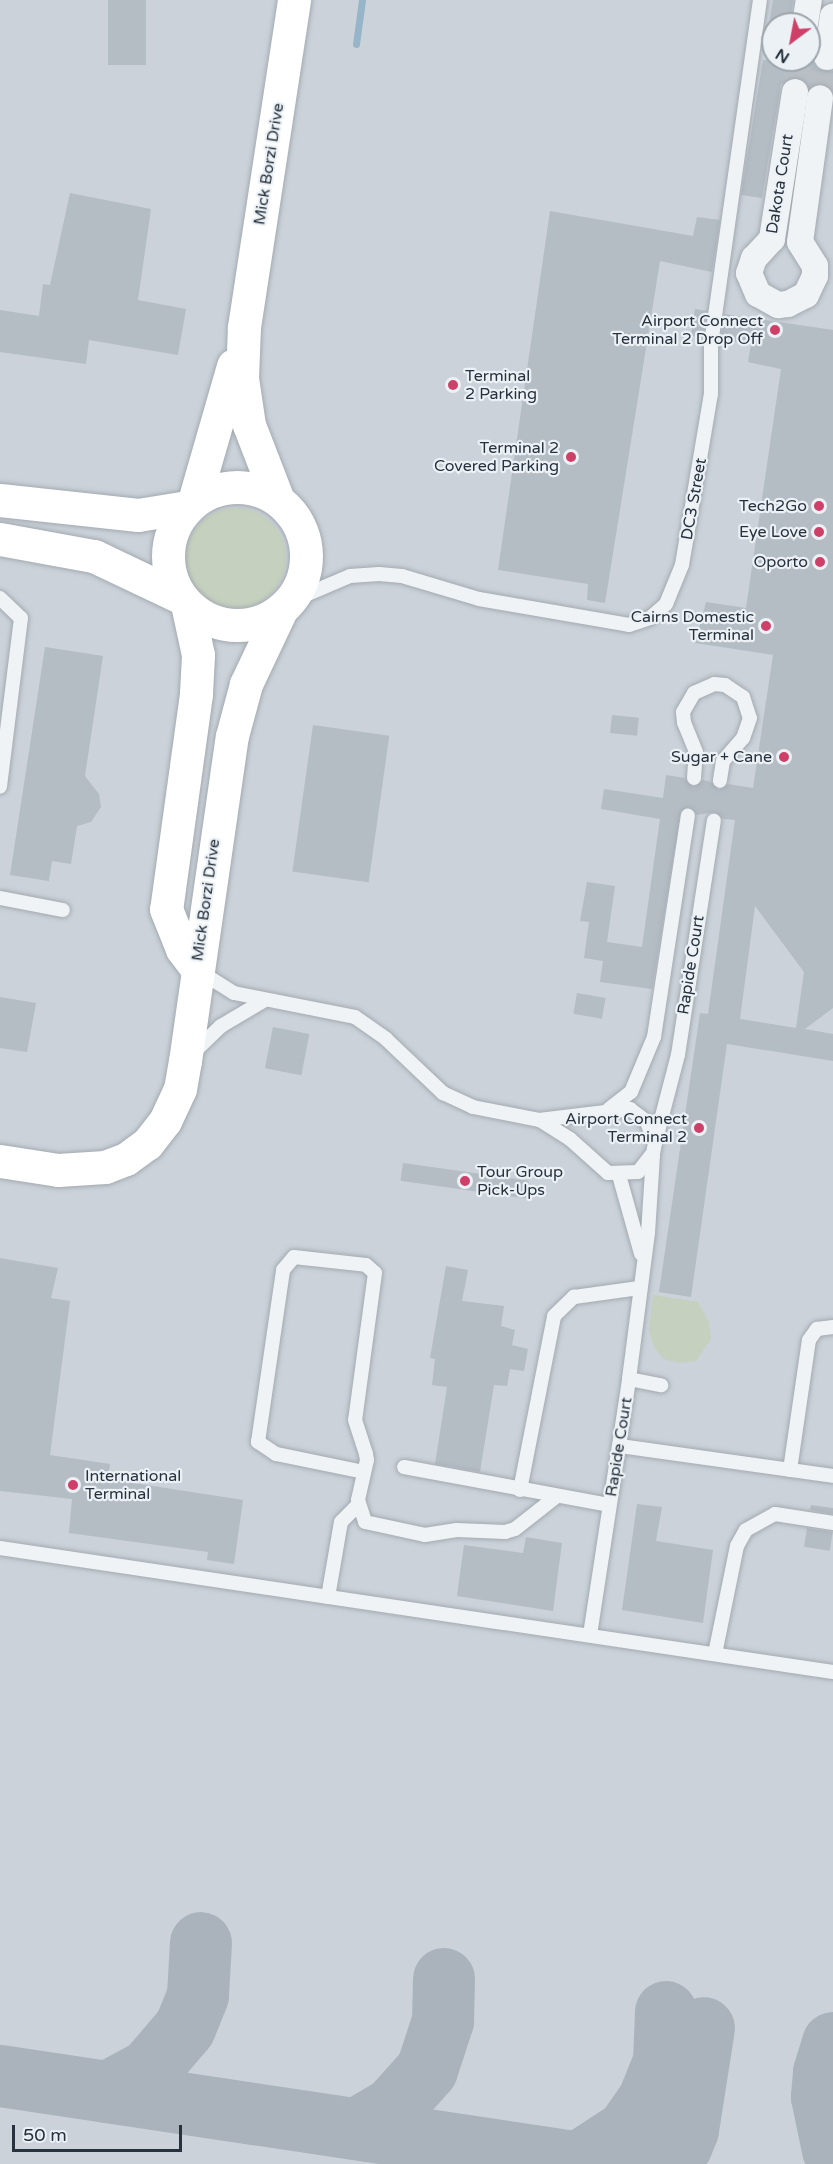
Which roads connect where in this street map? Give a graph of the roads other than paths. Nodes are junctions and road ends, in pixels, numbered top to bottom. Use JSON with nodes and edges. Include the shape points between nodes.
{"nodes":[{"id":1,"x":294,"y":0,"type":"edge"},
{"id":2,"x":760,"y":0,"type":"edge"},
{"id":3,"x":833,"y":16,"type":"edge"},
{"id":4,"x":827,"y":57,"type":"dead end"},
{"id":5,"x":795,"y":92,"type":"tunnel mouth"},
{"id":6,"x":820,"y":98,"type":"tunnel mouth"},
{"id":7,"x":244,"y":327,"type":"junction"},
{"id":8,"x":0,"y":500,"type":"edge"},
{"id":9,"x":278,"y":500,"type":"junction"},
{"id":10,"x":191,"y":504,"type":"junction"},
{"id":11,"x":0,"y":539,"type":"edge"},
{"id":12,"x":0,"y":598,"type":"edge"},
{"id":13,"x":184,"y":601,"type":"junction"},
{"id":14,"x":285,"y":606,"type":"junction"},
{"id":15,"x":694,"y":778,"type":"dead end"},
{"id":16,"x":720,"y":781,"type":"dead end"},
{"id":17,"x":0,"y":787,"type":"edge"},
{"id":18,"x":688,"y":816,"type":"dead end"},
{"id":19,"x":714,"y":821,"type":"dead end"},
{"id":20,"x":0,"y":898,"type":"edge"},
{"id":21,"x":63,"y":910,"type":"dead end"},
{"id":22,"x":197,"y":969,"type":"junction"},
{"id":23,"x":265,"y":1000,"type":"junction"},
{"id":24,"x":185,"y":1061,"type":"junction"},
{"id":25,"x":607,"y":1110,"type":"junction"},
{"id":26,"x":539,"y":1120,"type":"junction"},
{"id":27,"x":654,"y":1148,"type":"junction"},
{"id":28,"x":0,"y":1161,"type":"edge"},
{"id":29,"x":619,"y":1175,"type":"junction"},
{"id":30,"x":642,"y":1259,"type":"junction"},
{"id":31,"x":639,"y":1288,"type":"junction"},
{"id":32,"x":833,"y":1327,"type":"edge"},
{"id":33,"x":629,"y":1379,"type":"junction"},
{"id":34,"x":661,"y":1385,"type":"dead end"},
{"id":35,"x":620,"y":1446,"type":"junction"},
{"id":36,"x":404,"y":1467,"type":"dead end"},
{"id":37,"x":790,"y":1470,"type":"junction"},
{"id":38,"x":364,"y":1472,"type":"junction"},
{"id":39,"x":833,"y":1476,"type":"edge"},
{"id":40,"x":520,"y":1490,"type":"junction"},
{"id":41,"x":557,"y":1496,"type":"junction"},
{"id":42,"x":358,"y":1504,"type":"junction"},
{"id":43,"x":609,"y":1505,"type":"junction"},
{"id":44,"x":833,"y":1523,"type":"edge"},
{"id":45,"x":0,"y":1548,"type":"edge"},
{"id":46,"x":328,"y":1597,"type":"junction"},
{"id":47,"x":590,"y":1635,"type":"junction"},
{"id":48,"x":716,"y":1654,"type":"junction"},
{"id":49,"x":833,"y":1672,"type":"edge"}],
"edges":[{"from":1,"to":7,"type":"street","name":"Mick Borzi Drive"},
{"from":2,"to":14,"type":"lane","name":"DC3 Street","via":[[713,322],[711,393],[682,564],[666,604],[650,618],[629,625],[479,599],[402,576],[379,574],[350,576]]},
{"from":3,"to":4,"type":"street"},
{"from":5,"to":6,"type":"street","name":"Dakota Court","via":[[772,239],[754,258],[749,273],[758,294],[778,305],[806,295],[815,276],[815,266],[800,242]]},
{"from":7,"to":9,"type":"street","name":"Mick Borzi Drive","via":[[245,407],[258,456]]},
{"from":7,"to":10,"type":"street","name":"Mick Borzi Drive"},
{"from":8,"to":10,"type":"street","via":[[138,515]]},
{"from":9,"to":10,"type":"street","via":[[258,490],[236,487],[213,490]]},
{"from":9,"to":14,"type":"street","via":[[292,513],[306,548],[305,568]]},
{"from":10,"to":13,"type":"street","via":[[170,535],[167,551],[173,584]]},
{"from":11,"to":13,"type":"street","via":[[94,556]]},
{"from":12,"to":17,"type":"lane","via":[[21,618]]},
{"from":13,"to":14,"type":"street","via":[[223,624],[244,625]]},
{"from":13,"to":22,"type":"street","name":"Mick Borzi Drive","via":[[198,655],[196,694],[166,909],[182,950]]},
{"from":14,"to":22,"type":"street","name":"Mick Borzi Drive","via":[[246,684],[232,736]]},
{"from":15,"to":16,"type":"lane","via":[[696,752],[683,712],[694,693],[714,684],[725,685],[743,697],[750,718],[743,738],[723,761]]},
{"from":18,"to":25,"type":"lane","name":"Rapide Court","via":[[651,1047],[631,1092]]},
{"from":19,"to":27,"type":"lane","name":"Rapide Court","via":[[678,1055]]},
{"from":20,"to":21,"type":"lane"},
{"from":22,"to":23,"type":"lane","via":[[234,993]]},
{"from":22,"to":24,"type":"street"},
{"from":23,"to":24,"type":"lane","via":[[221,1026]]},
{"from":23,"to":26,"type":"lane","via":[[355,1017],[386,1039],[443,1093],[484,1110]]},
{"from":24,"to":28,"type":"street","via":[[180,1089],[165,1121],[147,1144],[126,1159],[105,1167],[58,1170]]},
{"from":25,"to":26,"type":"lane"},
{"from":25,"to":27,"type":"lane","via":[[619,1108],[639,1114]]},
{"from":26,"to":29,"type":"lane","via":[[570,1140],[599,1167]]},
{"from":27,"to":29,"type":"lane","via":[[638,1172]]},
{"from":27,"to":30,"type":"lane","name":"Rapide Court","via":[[654,1180]]},
{"from":29,"to":30,"type":"lane","name":"Rapide Court"},
{"from":30,"to":31,"type":"lane","name":"Rapide Court"},
{"from":31,"to":33,"type":"lane","name":"Rapide Court"},
{"from":31,"to":40,"type":"lane","via":[[573,1297],[554,1316]]},
{"from":32,"to":37,"type":"lane","via":[[817,1329],[809,1340]]},
{"from":33,"to":34,"type":"lane"},
{"from":33,"to":35,"type":"lane","name":"Rapide Court"},
{"from":35,"to":37,"type":"lane"},
{"from":35,"to":43,"type":"lane","name":"Rapide Court"},
{"from":36,"to":40,"type":"lane"},
{"from":37,"to":39,"type":"lane"},
{"from":38,"to":38,"type":"lane","via":[[366,1454],[355,1420],[375,1273],[366,1265],[294,1257],[283,1270],[258,1442],[276,1454]]},
{"from":38,"to":42,"type":"lane"},
{"from":40,"to":41,"type":"lane"},
{"from":41,"to":42,"type":"lane","via":[[510,1531],[457,1530],[432,1535],[372,1525],[365,1521]]},
{"from":41,"to":43,"type":"lane"},
{"from":42,"to":46,"type":"lane","via":[[341,1522]]},
{"from":43,"to":47,"type":"lane","name":"Rapide Court"},
{"from":44,"to":48,"type":"lane","via":[[775,1514],[746,1530],[736,1546]]},
{"from":45,"to":46,"type":"lane"},
{"from":46,"to":47,"type":"lane"},
{"from":47,"to":48,"type":"lane"},
{"from":48,"to":49,"type":"lane"}]}
